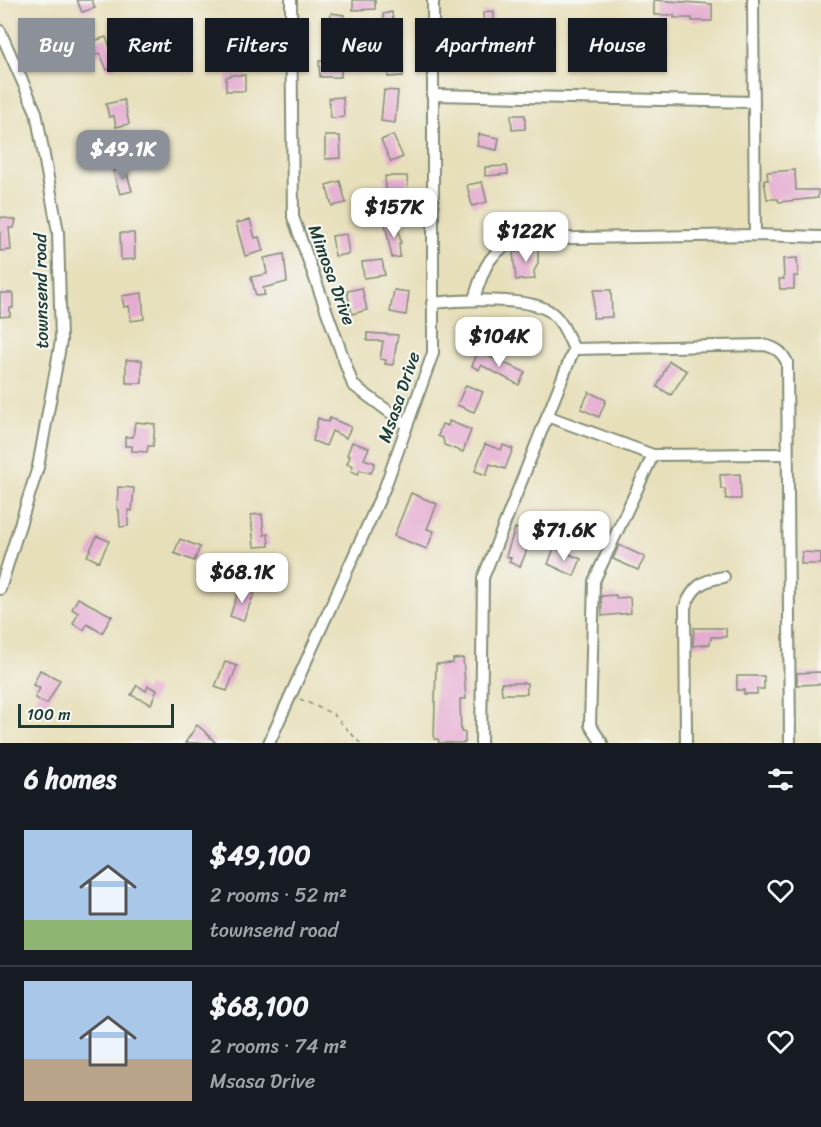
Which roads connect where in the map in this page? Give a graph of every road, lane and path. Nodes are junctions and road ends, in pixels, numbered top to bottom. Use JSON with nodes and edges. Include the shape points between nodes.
{"nodes":[{"id":1,"x":291,"y":0,"type":"edge"},
{"id":2,"x":433,"y":0,"type":"edge"},
{"id":3,"x":753,"y":0,"type":"edge"},
{"id":4,"x":0,"y":31,"type":"edge"},
{"id":5,"x":432,"y":95,"type":"junction"},
{"id":6,"x":754,"y":102,"type":"junction"},
{"id":7,"x":755,"y":235,"type":"junction"},
{"id":8,"x":821,"y":237,"type":"edge"},
{"id":9,"x":474,"y":299,"type":"junction"},
{"id":10,"x":432,"y":303,"type":"junction"},
{"id":11,"x":574,"y":349,"type":"junction"},
{"id":12,"x":548,"y":416,"type":"junction"},
{"id":13,"x":407,"y":425,"type":"junction"},
{"id":14,"x":787,"y":454,"type":"junction"},
{"id":15,"x":653,"y":455,"type":"junction"},
{"id":16,"x":5,"y":563,"type":"edge"},
{"id":17,"x":724,"y":577,"type":"dead end"},
{"id":18,"x":0,"y":589,"type":"edge"},
{"id":19,"x":291,"y":695,"type":"junction"},
{"id":20,"x":269,"y":743,"type":"edge"},
{"id":21,"x":360,"y":743,"type":"edge"},
{"id":22,"x":482,"y":743,"type":"edge"},
{"id":23,"x":602,"y":743,"type":"edge"},
{"id":24,"x":686,"y":743,"type":"edge"},
{"id":25,"x":790,"y":743,"type":"edge"}],
"edges":[{"from":1,"to":13,"type":"street","name":"Mimosa Drive","via":[[293,217],[353,385]]},
{"from":2,"to":5,"type":"street","name":"Msasa Drive"},
{"from":3,"to":6,"type":"street"},
{"from":4,"to":16,"type":"street","name":"townsend road","via":[[36,112],[58,232],[61,341],[38,467]]},
{"from":5,"to":6,"type":"street"},
{"from":5,"to":10,"type":"street","name":"Msasa Drive"},
{"from":6,"to":7,"type":"street"},
{"from":7,"to":8,"type":"street"},
{"from":7,"to":9,"type":"street","via":[[520,239],[505,244],[494,254]]},
{"from":9,"to":10,"type":"street"},
{"from":9,"to":11,"type":"street","via":[[547,309],[559,320]]},
{"from":10,"to":13,"type":"street","name":"Msasa Drive","via":[[433,353]]},
{"from":11,"to":12,"type":"street"},
{"from":11,"to":14,"type":"street","via":[[775,347],[787,362]]},
{"from":12,"to":15,"type":"street"},
{"from":12,"to":22,"type":"street","via":[[483,578]]},
{"from":13,"to":19,"type":"street","name":"Msasa Drive","via":[[385,487]]},
{"from":14,"to":15,"type":"street"},
{"from":14,"to":25,"type":"street"},
{"from":15,"to":23,"type":"street","via":[[594,581],[590,725]]},
{"from":16,"to":18,"type":"street","name":"townsend road"},
{"from":17,"to":24,"type":"street","via":[[695,587],[685,607]]},
{"from":19,"to":20,"type":"street","name":"Msasa Drive"},
{"from":19,"to":21,"type":"path","via":[[333,714]]}]}
